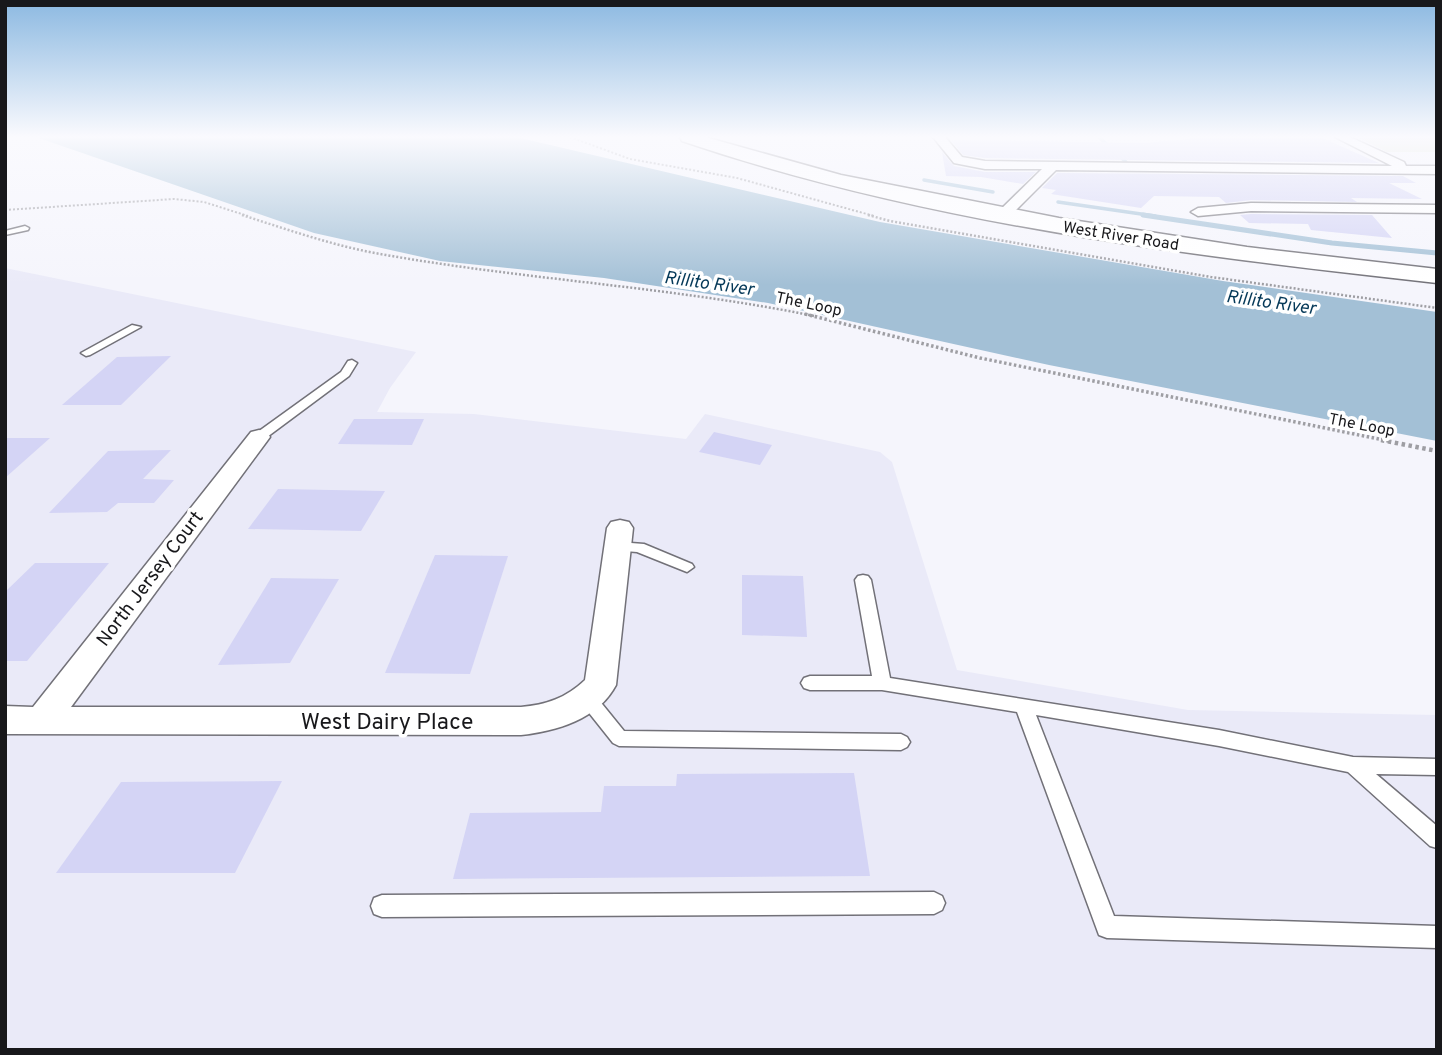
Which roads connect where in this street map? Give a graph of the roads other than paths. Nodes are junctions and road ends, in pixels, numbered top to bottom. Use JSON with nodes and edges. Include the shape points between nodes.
{"nodes":[{"id":1,"x":876,"y":186,"type":"edge"},
{"id":2,"x":909,"y":186,"type":"edge"},
{"id":3,"x":1032,"y":186,"type":"edge"},
{"id":4,"x":1248,"y":186,"type":"edge"},
{"id":5,"x":1275,"y":206,"type":"junction"},
{"id":6,"x":1415,"y":208,"type":"junction"},
{"id":7,"x":1437,"y":209,"type":"edge"},
{"id":8,"x":1008,"y":210,"type":"junction"},
{"id":9,"x":1198,"y":212,"type":"dead end"},
{"id":10,"x":1437,"y":221,"type":"edge"},
{"id":11,"x":25,"y":228,"type":"dead end"},
{"id":12,"x":5,"y":233,"type":"edge"},
{"id":13,"x":1437,"y":264,"type":"edge"},
{"id":14,"x":1437,"y":276,"type":"edge"},
{"id":15,"x":136,"y":327,"type":"dead end"},
{"id":16,"x":86,"y":353,"type":"dead end"},
{"id":17,"x":352,"y":363,"type":"dead end"},
{"id":18,"x":259,"y":437,"type":"joint"},
{"id":19,"x":619,"y":538,"type":"joint"},
{"id":20,"x":687,"y":567,"type":"dead end"},
{"id":21,"x":863,"y":580,"type":"dead end"},
{"id":22,"x":810,"y":682,"type":"dead end"},
{"id":23,"x":882,"y":683,"type":"junction"},
{"id":24,"x":588,"y":699,"type":"junction"},
{"id":25,"x":1024,"y":706,"type":"junction"},
{"id":26,"x":5,"y":720,"type":"edge"},
{"id":27,"x":41,"y":720,"type":"junction"},
{"id":28,"x":901,"y":742,"type":"dead end"},
{"id":29,"x":1353,"y":765,"type":"junction"},
{"id":30,"x":1437,"y":767,"type":"edge"},
{"id":31,"x":1437,"y":839,"type":"edge"},
{"id":32,"x":934,"y":903,"type":"dead end"},
{"id":33,"x":382,"y":906,"type":"dead end"},
{"id":34,"x":1437,"y":937,"type":"edge"}],
"edges":[{"from":1,"to":8,"type":"main road","name":"West River Road"},
{"from":2,"to":8,"type":"main road","name":"West River Road"},
{"from":3,"to":8,"type":"street"},
{"from":4,"to":5,"type":"street"},
{"from":5,"to":6,"type":"street"},
{"from":5,"to":9,"type":"street"},
{"from":6,"to":7,"type":"street"},
{"from":6,"to":10,"type":"street"},
{"from":8,"to":13,"type":"main road","name":"West River Road"},
{"from":8,"to":14,"type":"main road","name":"West River Road","via":[[1197,247]]},
{"from":11,"to":12,"type":"lane"},
{"from":15,"to":16,"type":"lane"},
{"from":17,"to":18,"type":"lane","via":[[345,374]]},
{"from":18,"to":27,"type":"street","name":"North Jersey Court"},
{"from":19,"to":20,"type":"lane"},
{"from":19,"to":24,"type":"street","via":[[600,685]]},
{"from":21,"to":23,"type":"lane"},
{"from":22,"to":23,"type":"lane"},
{"from":23,"to":25,"type":"lane"},
{"from":24,"to":27,"type":"street","name":"West Dairy Place","via":[[568,711],[521,721]]},
{"from":24,"to":28,"type":"lane","via":[[619,738]]},
{"from":25,"to":29,"type":"lane"},
{"from":25,"to":34,"type":"lane","via":[[1107,927]]},
{"from":26,"to":27,"type":"street","name":"West Dairy Place"},
{"from":29,"to":30,"type":"lane"},
{"from":29,"to":31,"type":"lane"},
{"from":32,"to":33,"type":"lane"}]}
